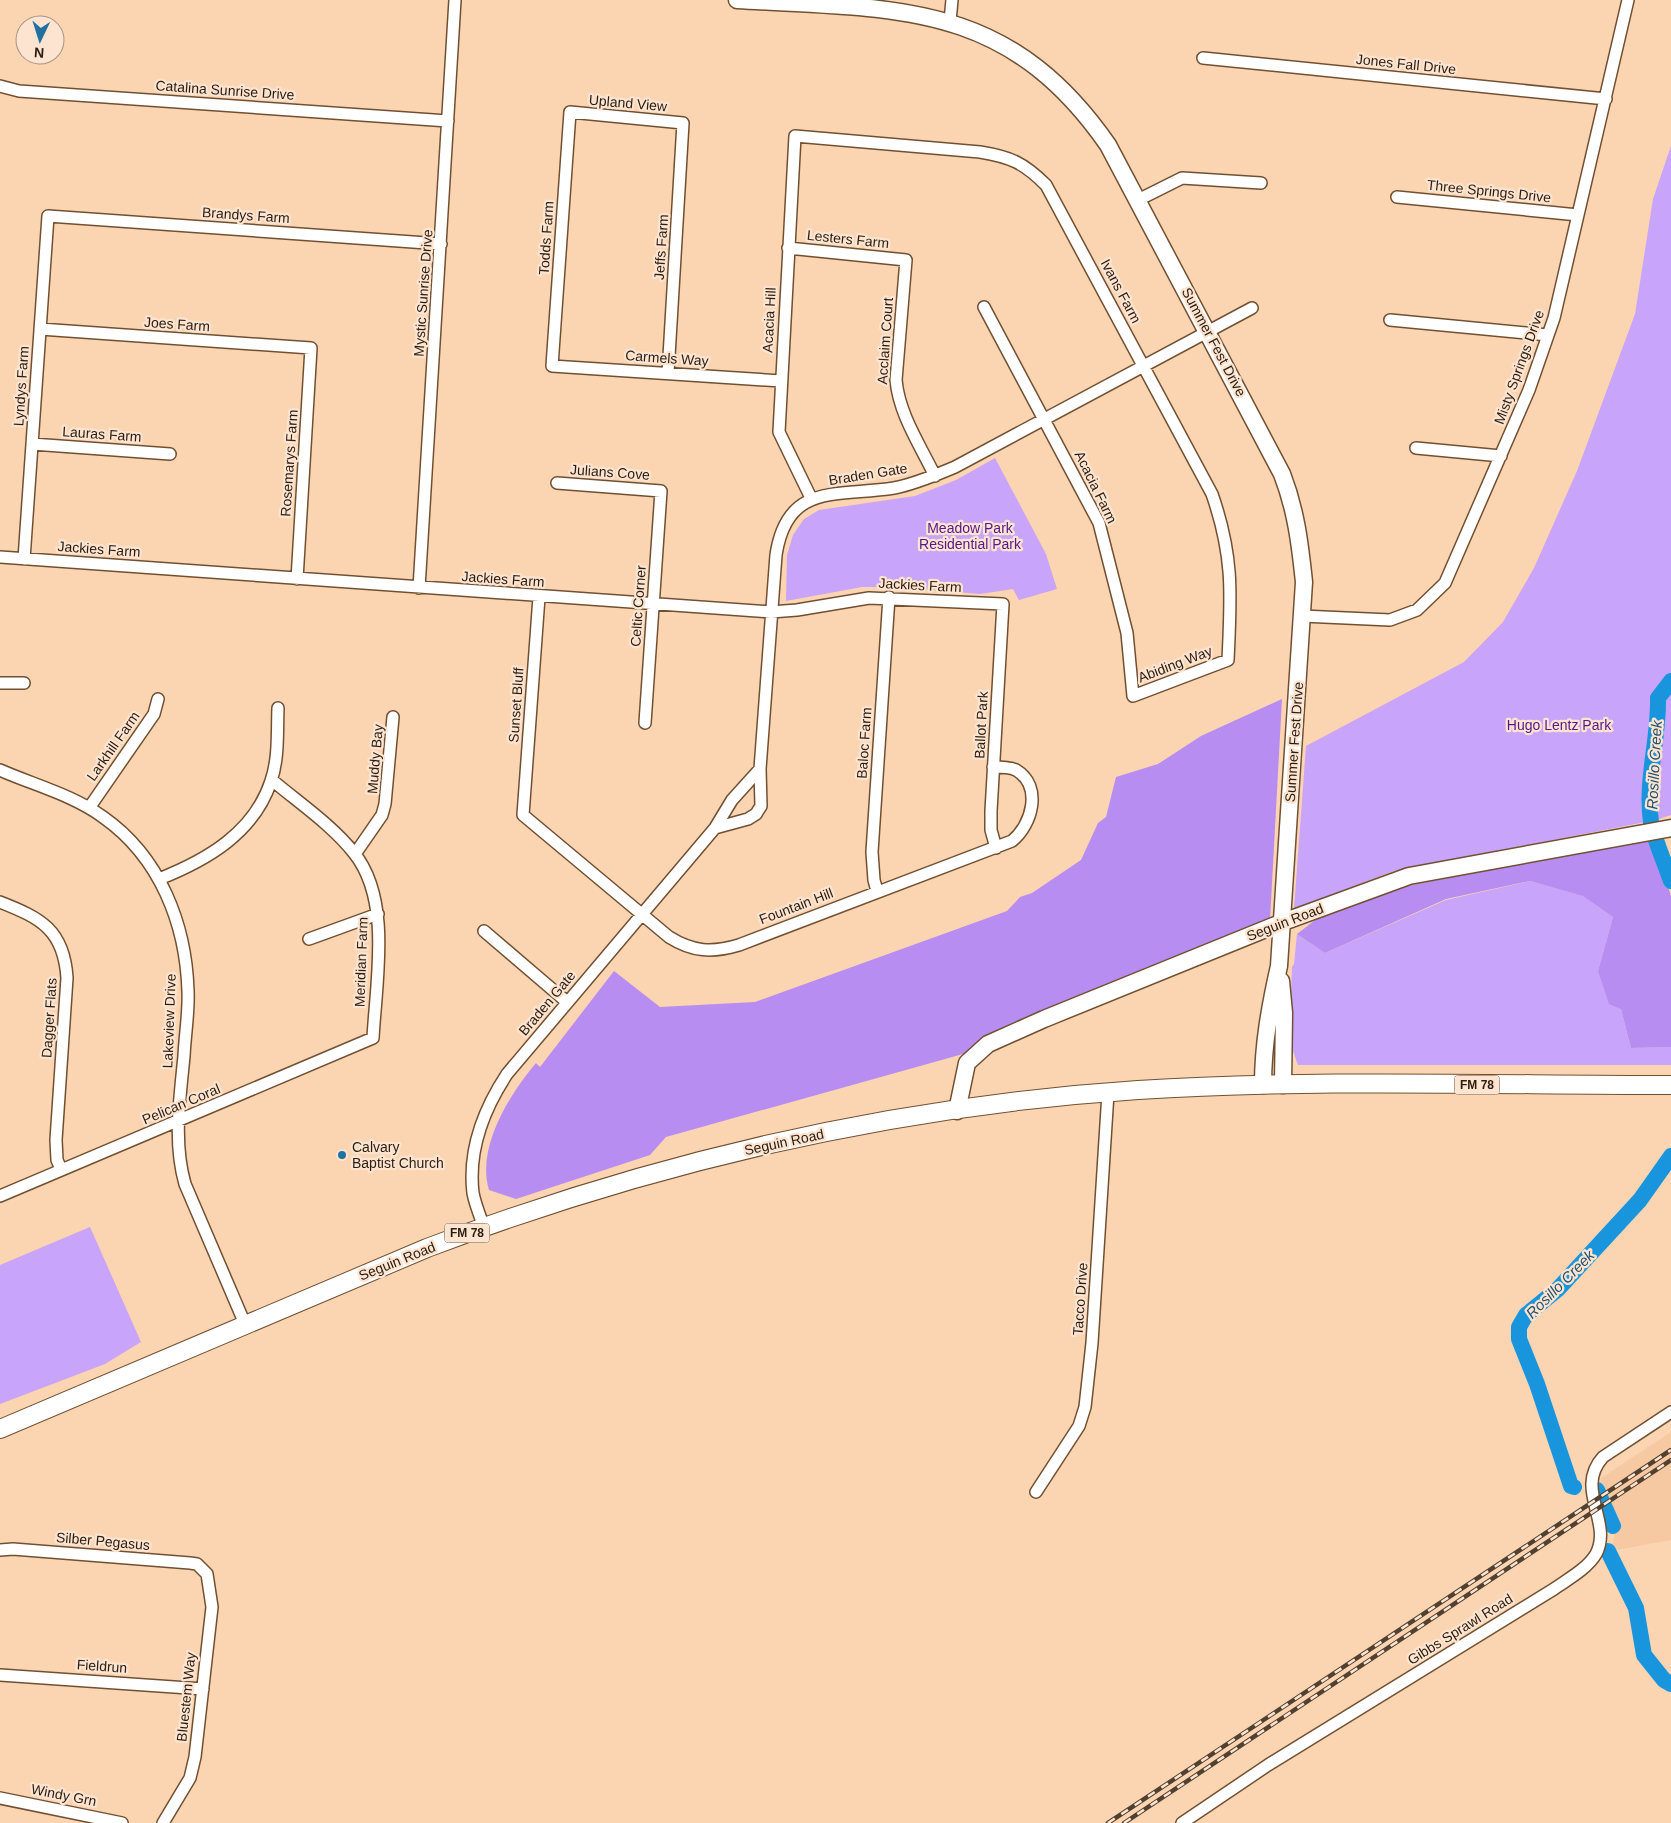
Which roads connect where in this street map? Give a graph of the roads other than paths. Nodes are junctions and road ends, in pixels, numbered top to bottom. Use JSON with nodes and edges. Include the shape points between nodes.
{"nodes":[{"id":1,"x":455,"y":0,"type":"edge"},
{"id":2,"x":737,"y":0,"type":"edge"},
{"id":3,"x":952,"y":0,"type":"edge"},
{"id":4,"x":1628,"y":0,"type":"edge"},
{"id":5,"x":950,"y":21,"type":"junction"},
{"id":6,"x":1203,"y":58,"type":"dead end"},
{"id":7,"x":0,"y":86,"type":"edge"},
{"id":8,"x":1606,"y":99,"type":"junction"},
{"id":9,"x":570,"y":112,"type":"joint"},
{"id":10,"x":448,"y":121,"type":"junction"},
{"id":11,"x":683,"y":123,"type":"joint"},
{"id":12,"x":795,"y":136,"type":"joint"},
{"id":13,"x":1261,"y":183,"type":"dead end"},
{"id":14,"x":1397,"y":197,"type":"dead end"},
{"id":15,"x":1138,"y":200,"type":"junction"},
{"id":16,"x":1578,"y":215,"type":"junction"},
{"id":17,"x":48,"y":216,"type":"joint"},
{"id":18,"x":441,"y":244,"type":"junction"},
{"id":19,"x":788,"y":248,"type":"junction"},
{"id":20,"x":906,"y":260,"type":"joint"},
{"id":21,"x":984,"y":307,"type":"dead end"},
{"id":22,"x":1252,"y":308,"type":"dead end"},
{"id":23,"x":1390,"y":320,"type":"dead end"},
{"id":24,"x":40,"y":329,"type":"junction"},
{"id":25,"x":1209,"y":331,"type":"junction"},
{"id":26,"x":1548,"y":335,"type":"junction"},
{"id":27,"x":311,"y":348,"type":"joint"},
{"id":28,"x":552,"y":366,"type":"joint"},
{"id":29,"x":1144,"y":366,"type":"junction"},
{"id":30,"x":668,"y":374,"type":"junction"},
{"id":31,"x":781,"y":381,"type":"junction"},
{"id":32,"x":1045,"y":419,"type":"junction"},
{"id":33,"x":32,"y":444,"type":"junction"},
{"id":34,"x":1416,"y":448,"type":"dead end"},
{"id":35,"x":170,"y":454,"type":"dead end"},
{"id":36,"x":1501,"y":456,"type":"junction"},
{"id":37,"x":935,"y":476,"type":"junction"},
{"id":38,"x":557,"y":483,"type":"dead end"},
{"id":39,"x":661,"y":490,"type":"joint"},
{"id":40,"x":811,"y":498,"type":"junction"},
{"id":41,"x":0,"y":557,"type":"edge"},
{"id":42,"x":24,"y":559,"type":"junction"},
{"id":43,"x":297,"y":579,"type":"junction"},
{"id":44,"x":419,"y":588,"type":"junction"},
{"id":45,"x":539,"y":597,"type":"junction"},
{"id":46,"x":889,"y":597,"type":"junction"},
{"id":47,"x":653,"y":604,"type":"junction"},
{"id":48,"x":1003,"y":604,"type":"joint"},
{"id":49,"x":771,"y":612,"type":"junction"},
{"id":50,"x":1302,"y":616,"type":"junction"},
{"id":51,"x":1228,"y":660,"type":"joint"},
{"id":52,"x":0,"y":682,"type":"edge"},
{"id":53,"x":24,"y":683,"type":"dead end"},
{"id":54,"x":1133,"y":696,"type":"joint"},
{"id":55,"x":158,"y":699,"type":"dead end"},
{"id":56,"x":278,"y":708,"type":"dead end"},
{"id":57,"x":393,"y":717,"type":"dead end"},
{"id":58,"x":645,"y":723,"type":"dead end"},
{"id":59,"x":993,"y":767,"type":"junction"},
{"id":60,"x":760,"y":769,"type":"junction"},
{"id":61,"x":0,"y":771,"type":"edge"},
{"id":62,"x":272,"y":780,"type":"junction"},
{"id":63,"x":89,"y":808,"type":"junction"},
{"id":64,"x":523,"y":815,"type":"joint"},
{"id":65,"x":715,"y":828,"type":"junction"},
{"id":66,"x":1670,"y":828,"type":"edge"},
{"id":67,"x":996,"y":848,"type":"junction"},
{"id":68,"x":355,"y":854,"type":"junction"},
{"id":69,"x":159,"y":879,"type":"junction"},
{"id":70,"x":877,"y":891,"type":"junction"},
{"id":71,"x":0,"y":902,"type":"edge"},
{"id":72,"x":642,"y":913,"type":"junction"},
{"id":73,"x":378,"y":914,"type":"junction"},
{"id":74,"x":1283,"y":922,"type":"junction"},
{"id":75,"x":484,"y":931,"type":"dead end"},
{"id":76,"x":309,"y":939,"type":"dead end"},
{"id":77,"x":1279,"y":966,"type":"junction"},
{"id":78,"x":567,"y":1002,"type":"junction"},
{"id":79,"x":373,"y":1038,"type":"joint"},
{"id":80,"x":1283,"y":1084,"type":"junction"},
{"id":81,"x":1263,"y":1085,"type":"junction"},
{"id":82,"x":1671,"y":1085,"type":"edge"},
{"id":83,"x":1108,"y":1093,"type":"junction"},
{"id":84,"x":957,"y":1111,"type":"junction"},
{"id":85,"x":179,"y":1122,"type":"junction"},
{"id":86,"x":61,"y":1169,"type":"junction"},
{"id":87,"x":0,"y":1196,"type":"edge"},
{"id":88,"x":484,"y":1226,"type":"junction"},
{"id":89,"x":245,"y":1324,"type":"junction"},
{"id":90,"x":1671,"y":1412,"type":"edge"},
{"id":91,"x":0,"y":1428,"type":"edge"},
{"id":92,"x":1036,"y":1492,"type":"dead end"},
{"id":93,"x":0,"y":1550,"type":"edge"},
{"id":94,"x":203,"y":1568,"type":"joint"},
{"id":95,"x":0,"y":1675,"type":"edge"},
{"id":96,"x":202,"y":1689,"type":"junction"},
{"id":97,"x":0,"y":1798,"type":"edge"},
{"id":98,"x":122,"y":1823,"type":"edge"},
{"id":99,"x":163,"y":1823,"type":"edge"},
{"id":100,"x":1182,"y":1823,"type":"edge"}],
"edges":[{"from":1,"to":10,"type":"street","name":"Mystic Sunrise Drive"},
{"from":2,"to":5,"type":"street","name":"Summer Fest Drive","via":[[905,10]]},
{"from":3,"to":5,"type":"street"},
{"from":4,"to":8,"type":"street","name":"Misty Springs Drive"},
{"from":5,"to":15,"type":"street","name":"Summer Fest Drive","via":[[1000,42],[1026,58],[1072,96],[1108,145]]},
{"from":6,"to":8,"type":"street","name":"Jones Fall Drive"},
{"from":7,"to":10,"type":"street","name":"Catalina Sunrise Drive","via":[[19,92]]},
{"from":8,"to":16,"type":"street","name":"Misty Springs Drive"},
{"from":9,"to":11,"type":"street","name":"Upland View"},
{"from":9,"to":28,"type":"street","name":"Todds Farm"},
{"from":10,"to":18,"type":"street","name":"Mystic Sunrise Drive"},
{"from":11,"to":30,"type":"street","name":"Jeffs Farm"},
{"from":12,"to":19,"type":"street","name":"Acacia Hill"},
{"from":12,"to":29,"type":"street","name":"Ivans Farm","via":[[980,152],[1007,157],[1030,168],[1060,207]]},
{"from":13,"to":15,"type":"street","via":[[1182,178]]},
{"from":14,"to":16,"type":"street","name":"Three Springs Drive"},
{"from":15,"to":25,"type":"street","name":"Summer Fest Drive"},
{"from":16,"to":26,"type":"street","name":"Misty Springs Drive"},
{"from":17,"to":18,"type":"street","name":"Brandys Farm"},
{"from":17,"to":24,"type":"street","name":"Lyndys Farm"},
{"from":18,"to":44,"type":"street","name":"Mystic Sunrise Drive"},
{"from":19,"to":20,"type":"street","name":"Lesters Farm"},
{"from":19,"to":31,"type":"street","name":"Acacia Hill"},
{"from":20,"to":37,"type":"street","name":"Acclaim Court","via":[[897,393]]},
{"from":21,"to":32,"type":"street","name":"Acacia Farm"},
{"from":22,"to":25,"type":"street","name":"Braden Gate"},
{"from":23,"to":26,"type":"street"},
{"from":24,"to":27,"type":"street","name":"Joes Farm"},
{"from":24,"to":33,"type":"street","name":"Lyndys Farm"},
{"from":25,"to":29,"type":"street","name":"Braden Gate"},
{"from":25,"to":50,"type":"street","name":"Summer Fest Drive","via":[[1292,500],[1302,563]]},
{"from":26,"to":36,"type":"street","name":"Misty Springs Drive"},
{"from":27,"to":43,"type":"street","name":"Rosemarys Farm"},
{"from":28,"to":30,"type":"street","name":"Carmels Way"},
{"from":29,"to":32,"type":"street","name":"Braden Gate"},
{"from":29,"to":51,"type":"street","name":"Ivans Farm","via":[[1212,494],[1224,529],[1232,589]]},
{"from":30,"to":31,"type":"street","name":"Carmels Way"},
{"from":31,"to":40,"type":"street","name":"Acacia Hill","via":[[779,432]]},
{"from":32,"to":37,"type":"street","name":"Braden Gate"},
{"from":32,"to":54,"type":"street","name":"Acacia Farm","via":[[1099,523],[1127,633]]},
{"from":33,"to":35,"type":"street","name":"Lauras Farm"},
{"from":33,"to":42,"type":"street","name":"Lyndys Farm"},
{"from":34,"to":36,"type":"street"},
{"from":36,"to":50,"type":"street","name":"Misty Springs Drive","via":[[1445,582],[1417,610],[1390,620]]},
{"from":37,"to":40,"type":"street","name":"Braden Gate","via":[[896,487]]},
{"from":38,"to":39,"type":"street","name":"Julians Cove"},
{"from":39,"to":47,"type":"street","name":"Celtic Corner"},
{"from":40,"to":49,"type":"street","via":[[795,510],[778,538]]},
{"from":41,"to":42,"type":"street","name":"Jackies Farm"},
{"from":42,"to":43,"type":"street","name":"Jackies Farm"},
{"from":43,"to":44,"type":"street","name":"Jackies Farm"},
{"from":44,"to":45,"type":"street","name":"Jackies Farm"},
{"from":45,"to":47,"type":"street","name":"Jackies Farm"},
{"from":45,"to":64,"type":"street","name":"Sunset Bluff"},
{"from":46,"to":48,"type":"street","name":"Jackies Farm"},
{"from":46,"to":49,"type":"street","name":"Jackies Farm"},
{"from":46,"to":70,"type":"street","name":"Baloc Farm","via":[[872,852]]},
{"from":47,"to":49,"type":"street","name":"Jackies Farm"},
{"from":47,"to":58,"type":"street","name":"Celtic Corner"},
{"from":48,"to":59,"type":"street","name":"Ballot Park"},
{"from":49,"to":60,"type":"street"},
{"from":50,"to":74,"type":"street","name":"Summer Fest Drive"},
{"from":51,"to":54,"type":"street","name":"Abiding Way"},
{"from":52,"to":53,"type":"street"},
{"from":55,"to":63,"type":"street","name":"Larkhill Farm","via":[[154,714]]},
{"from":56,"to":62,"type":"street"},
{"from":57,"to":68,"type":"street","name":"Muddy Bay","via":[[389,788],[382,815]]},
{"from":59,"to":67,"type":"street","name":"Ballot Park","via":[[990,811]]},
{"from":59,"to":67,"type":"street","name":"Fountain Hill","via":[[1015,770],[1026,778],[1031,795],[1029,822],[1012,841]]},
{"from":60,"to":65,"type":"street","name":"Braden Gate","via":[[732,800]]},
{"from":60,"to":65,"type":"street","via":[[761,806],[756,814],[748,820]]},
{"from":61,"to":63,"type":"street","name":"Lakeview Drive"},
{"from":62,"to":68,"type":"street","name":"Meridian Farm"},
{"from":62,"to":69,"type":"street","via":[[254,813],[230,842],[199,862]]},
{"from":63,"to":69,"type":"street","name":"Lakeview Drive","via":[[131,841]]},
{"from":64,"to":72,"type":"street","name":"Fountain Hill"},
{"from":65,"to":72,"type":"street","name":"Braden Gate"},
{"from":66,"to":74,"type":"street","name":"Seguin Road","via":[[1409,876]]},
{"from":67,"to":70,"type":"street","name":"Fountain Hill"},
{"from":68,"to":73,"type":"street","name":"Meridian Farm","via":[[372,886]]},
{"from":69,"to":85,"type":"street","name":"Lakeview Drive","via":[[176,918],[187,966]]},
{"from":70,"to":72,"type":"street","name":"Fountain Hill","via":[[720,950],[693,949],[681,944]]},
{"from":71,"to":86,"type":"street","name":"Dagger Flats","via":[[39,919],[54,933],[66,959],[68,978],[55,1151]]},
{"from":72,"to":78,"type":"street","name":"Braden Gate"},
{"from":73,"to":76,"type":"street"},
{"from":73,"to":79,"type":"street","name":"Meridian Farm"},
{"from":74,"to":77,"type":"street","name":"Summer Fest Drive"},
{"from":74,"to":84,"type":"street","name":"Seguin Road","via":[[988,1044],[967,1063]]},
{"from":75,"to":78,"type":"street"},
{"from":77,"to":80,"type":"street","name":"Summer Fest Drive","via":[[1284,1013]]},
{"from":77,"to":81,"type":"street","name":"Summer Fest Drive","via":[[1268,1014]]},
{"from":78,"to":88,"type":"street","name":"Braden Gate","via":[[507,1074],[486,1113],[475,1148],[472,1176]]},
{"from":79,"to":85,"type":"street","name":"Pelican Coral"},
{"from":80,"to":81,"type":"main road","name":"Seguin Road","number":"FM 78"},
{"from":80,"to":82,"type":"main road","name":"Seguin Road","number":"FM 78"},
{"from":81,"to":83,"type":"main road","name":"Seguin Road","number":"FM 78"},
{"from":83,"to":84,"type":"main road","name":"Seguin Road","number":"FM 78"},
{"from":83,"to":92,"type":"street","name":"Tacco Drive","via":[[1087,1392],[1079,1426]]},
{"from":84,"to":88,"type":"main road","name":"Seguin Road","number":"FM 78","via":[[868,1124],[720,1156]]},
{"from":85,"to":86,"type":"street","name":"Pelican Coral"},
{"from":85,"to":89,"type":"street","name":"Lakeview Drive","via":[[180,1165],[185,1184]]},
{"from":86,"to":87,"type":"street","name":"Pelican Coral"},
{"from":88,"to":89,"type":"main road","name":"Seguin Road","number":"FM 78"},
{"from":89,"to":91,"type":"main road","name":"Seguin Road","number":"FM 78"},
{"from":90,"to":100,"type":"street","name":"Gibbs Sprawl Road","via":[[1603,1457],[1595,1468],[1592,1496],[1601,1536],[1596,1553],[1586,1565],[1554,1589],[1268,1765]]},
{"from":93,"to":94,"type":"street","name":"Silber Pegasus","via":[[190,1563]]},
{"from":94,"to":96,"type":"street","name":"Bluestem Way","via":[[210,1584],[212,1607]]},
{"from":95,"to":96,"type":"street","name":"Fieldrun"},
{"from":96,"to":99,"type":"street","name":"Bluestem Way","via":[[199,1731],[190,1778]]},
{"from":97,"to":98,"type":"street","name":"Windy Grn"}]}
